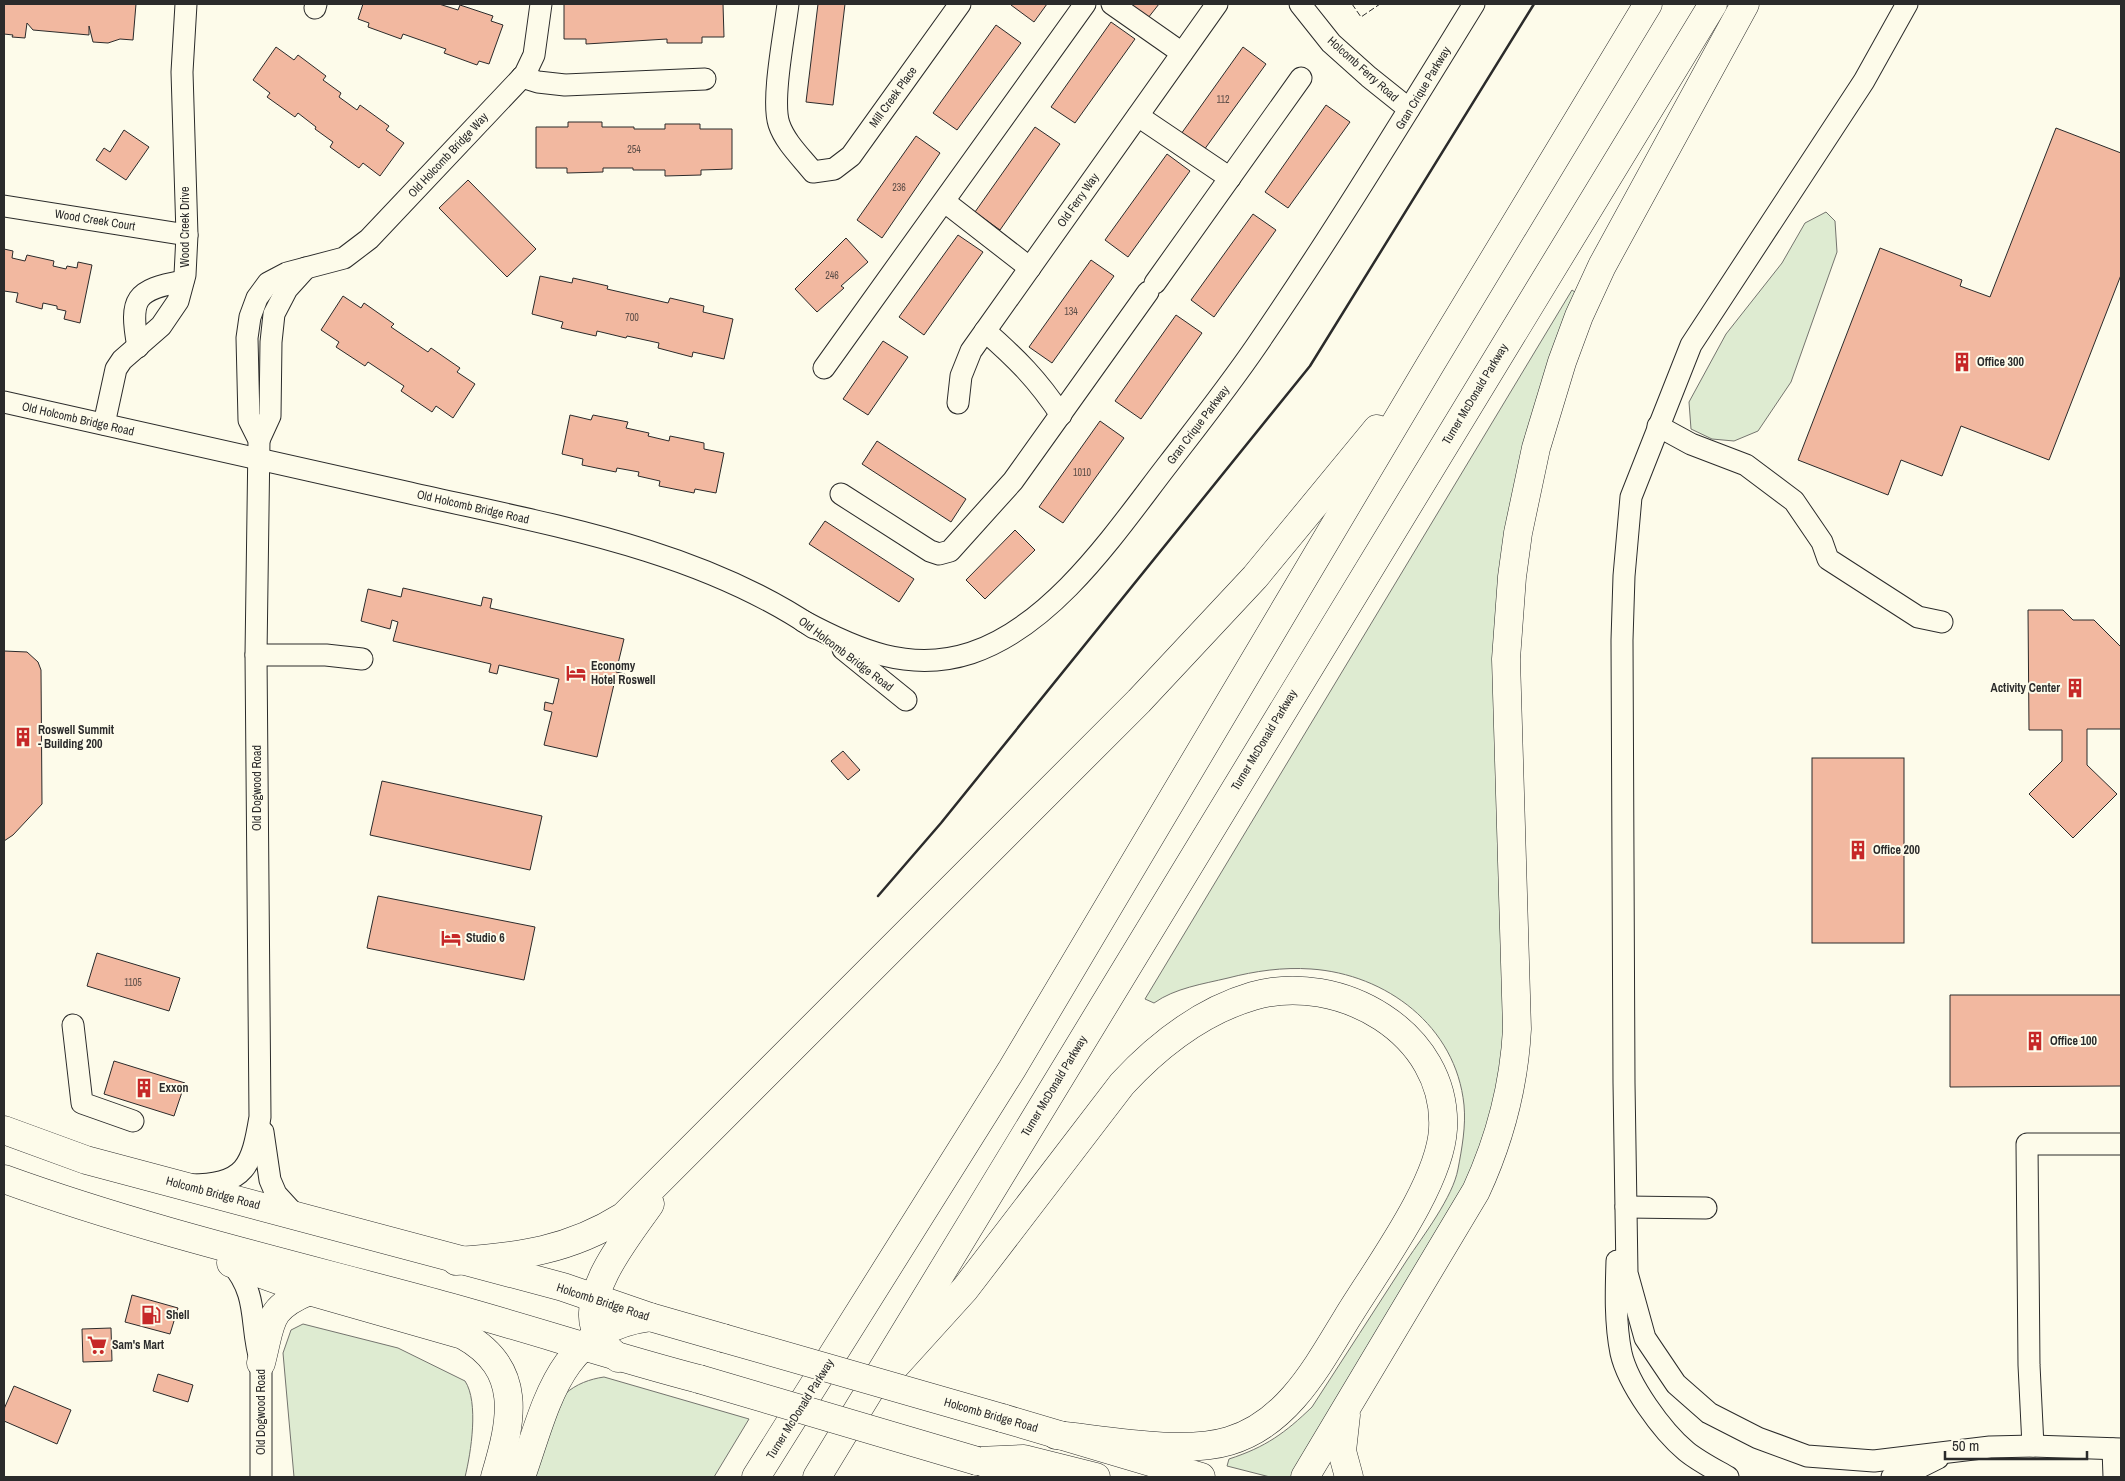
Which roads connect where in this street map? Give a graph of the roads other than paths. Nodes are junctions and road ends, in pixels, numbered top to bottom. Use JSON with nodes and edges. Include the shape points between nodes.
{"nodes":[{"id":1,"x":186,"y":4,"type":"edge"},
{"id":2,"x":541,"y":4,"type":"edge"},
{"id":3,"x":788,"y":4,"type":"edge"},
{"id":4,"x":960,"y":4,"type":"edge"},
{"id":5,"x":1085,"y":4,"type":"edge"},
{"id":6,"x":1112,"y":4,"type":"edge"},
{"id":7,"x":1217,"y":4,"type":"edge"},
{"id":8,"x":1300,"y":4,"type":"edge"},
{"id":9,"x":1474,"y":4,"type":"edge"},
{"id":10,"x":1648,"y":4,"type":"edge"},
{"id":11,"x":1714,"y":4,"type":"edge"},
{"id":12,"x":1745,"y":4,"type":"edge"},
{"id":13,"x":1907,"y":4,"type":"edge"},
{"id":14,"x":1182,"y":53,"type":"junction"},
{"id":15,"x":522,"y":77,"type":"junction"},
{"id":16,"x":1301,"y":78,"type":"dead end"},
{"id":17,"x":705,"y":79,"type":"dead end"},
{"id":18,"x":1409,"y":109,"type":"junction"},
{"id":19,"x":1138,"y":116,"type":"junction"},
{"id":20,"x":1230,"y":178,"type":"junction"},
{"id":21,"x":945,"y":202,"type":"junction"},
{"id":22,"x":4,"y":206,"type":"edge"},
{"id":23,"x":187,"y":235,"type":"junction"},
{"id":24,"x":1030,"y":268,"type":"junction"},
{"id":25,"x":183,"y":281,"type":"junction"},
{"id":26,"x":985,"y":331,"type":"junction"},
{"id":27,"x":138,"y":347,"type":"junction"},
{"id":28,"x":1430,"y":365,"type":"junction"},
{"id":29,"x":824,"y":368,"type":"dead end"},
{"id":30,"x":4,"y":402,"type":"edge"},
{"id":31,"x":958,"y":404,"type":"dead end"},
{"id":32,"x":1061,"y":414,"type":"junction"},
{"id":33,"x":104,"y":424,"type":"junction"},
{"id":34,"x":1658,"y":426,"type":"junction"},
{"id":35,"x":259,"y":450,"type":"junction"},
{"id":36,"x":841,"y":494,"type":"dead end"},
{"id":37,"x":803,"y":621,"type":"junction"},
{"id":38,"x":1942,"y":622,"type":"dead end"},
{"id":39,"x":256,"y":655,"type":"junction"},
{"id":40,"x":362,"y":659,"type":"dead end"},
{"id":41,"x":906,"y":700,"type":"dead end"},
{"id":42,"x":73,"y":1025,"type":"dead end"},
{"id":43,"x":260,"y":1117,"type":"junction"},
{"id":44,"x":132,"y":1121,"type":"dead end"},
{"id":45,"x":4,"y":1130,"type":"edge"},
{"id":46,"x":2121,"y":1144,"type":"edge"},
{"id":47,"x":674,"y":1167,"type":"junction"},
{"id":48,"x":4,"y":1179,"type":"edge"},
{"id":49,"x":182,"y":1185,"type":"junction"},
{"id":50,"x":1626,"y":1207,"type":"junction"},
{"id":51,"x":1706,"y":1208,"type":"dead end"},
{"id":52,"x":297,"y":1217,"type":"junction"},
{"id":53,"x":168,"y":1232,"type":"junction"},
{"id":54,"x":456,"y":1260,"type":"junction"},
{"id":55,"x":231,"y":1263,"type":"junction"},
{"id":56,"x":309,"y":1291,"type":"junction"},
{"id":57,"x":596,"y":1297,"type":"junction"},
{"id":58,"x":650,"y":1318,"type":"junction"},
{"id":59,"x":590,"y":1340,"type":"junction"},
{"id":60,"x":261,"y":1363,"type":"junction"},
{"id":61,"x":1355,"y":1393,"type":"junction"},
{"id":62,"x":865,"y":1395,"type":"junction"},
{"id":63,"x":1056,"y":1435,"type":"junction"},
{"id":64,"x":2033,"y":1446,"type":"junction"},
{"id":65,"x":2117,"y":1449,"type":"edge"},
{"id":66,"x":1952,"y":1451,"type":"junction"},
{"id":67,"x":977,"y":1461,"type":"junction"},
{"id":68,"x":262,"y":1477,"type":"edge"},
{"id":69,"x":495,"y":1477,"type":"edge"},
{"id":70,"x":521,"y":1477,"type":"edge"},
{"id":71,"x":756,"y":1477,"type":"edge"},
{"id":72,"x":817,"y":1477,"type":"edge"},
{"id":73,"x":1036,"y":1477,"type":"edge"},
{"id":74,"x":1096,"y":1477,"type":"edge"},
{"id":75,"x":1201,"y":1477,"type":"edge"},
{"id":76,"x":1305,"y":1477,"type":"edge"},
{"id":77,"x":1349,"y":1477,"type":"edge"},
{"id":78,"x":1728,"y":1477,"type":"edge"},
{"id":79,"x":1892,"y":1477,"type":"edge"},
{"id":80,"x":2114,"y":1477,"type":"edge"}],
"edges":[{"from":1,"to":23,"type":"street","name":"Wood Creek Drive","via":[[182,72]]},
{"from":2,"to":15,"type":"street","name":"Old Holcomb Bridge Way","via":[[534,54]]},
{"from":3,"to":4,"type":"street","name":"Mill Creek Place","via":[[776,102],[779,124],[812,172],[834,169],[852,156]]},
{"from":5,"to":21,"type":"street"},
{"from":6,"to":14,"type":"street"},
{"from":7,"to":14,"type":"street","name":"Old Ferry Way"},
{"from":8,"to":18,"type":"street","name":"Holcomb Ferry Road","via":[[1331,43]]},
{"from":9,"to":18,"type":"street","name":"Gran Crique Parkway"},
{"from":10,"to":28,"type":"main road","name":"Turner McDonald Parkway"},
{"from":11,"to":62,"type":"main road","name":"Turner McDonald Parkway"},
{"from":12,"to":61,"type":"main road","via":[[1602,266],[1579,316],[1538,440],[1518,533],[1506,659],[1517,992],[1515,1066],[1501,1130],[1476,1191]]},
{"from":13,"to":34,"type":"street","via":[[1864,81],[1691,345]]},
{"from":14,"to":19,"type":"street","name":"Old Ferry Way"},
{"from":15,"to":17,"type":"street","via":[[565,85]]},
{"from":15,"to":35,"type":"street","name":"Old Holcomb Bridge Way","via":[[365,243],[344,258],[287,273],[268,283],[257,298],[247,338],[249,420]]},
{"from":16,"to":20,"type":"street"},
{"from":18,"to":37,"type":"street","name":"Gran Crique Parkway","via":[[1330,237],[1216,402],[1105,545],[1037,614],[985,648],[929,661],[899,660],[868,652]]},
{"from":19,"to":20,"type":"street"},
{"from":19,"to":24,"type":"street","name":"Old Ferry Way"},
{"from":20,"to":32,"type":"street"},
{"from":21,"to":24,"type":"street"},
{"from":21,"to":29,"type":"street"},
{"from":22,"to":23,"type":"street","name":"Wood Creek Court"},
{"from":23,"to":25,"type":"street","name":"Wood Creek Drive"},
{"from":24,"to":26,"type":"street","name":"Old Ferry Way"},
{"from":25,"to":27,"type":"street","name":"Wood Creek Drive","via":[[178,301],[161,326]]},
{"from":25,"to":27,"type":"street","via":[[163,285],[141,295],[136,302]]},
{"from":26,"to":31,"type":"street","name":"Old Ferry Way","via":[[964,363]]},
{"from":26,"to":32,"type":"street","via":[[1025,366]]},
{"from":27,"to":33,"type":"street","name":"Wood Creek Drive","via":[[116,369]]},
{"from":28,"to":47,"type":"main road","via":[[1219,618]]},
{"from":28,"to":71,"type":"main road","name":"Turner McDonald Parkway","via":[[1012,1069]]},
{"from":30,"to":33,"type":"street","name":"Old Holcomb Bridge Road"},
{"from":32,"to":36,"type":"street","via":[[1006,490],[954,548],[944,554],[930,551]]},
{"from":33,"to":35,"type":"street","name":"Old Holcomb Bridge Road"},
{"from":34,"to":38,"type":"street","via":[[1691,444],[1746,465],[1794,501],[1822,542],[1828,559],[1918,617]]},
{"from":34,"to":50,"type":"street","via":[[1631,497],[1624,576]]},
{"from":35,"to":37,"type":"street","name":"Old Holcomb Bridge Road","via":[[599,537],[714,576]]},
{"from":35,"to":39,"type":"street","name":"Old Dogwood Road"},
{"from":37,"to":41,"type":"street","name":"Old Holcomb Bridge Road"},
{"from":39,"to":40,"type":"street","via":[[326,655]]},
{"from":39,"to":43,"type":"street","name":"Old Dogwood Road"},
{"from":42,"to":44,"type":"street","via":[[82,1102]]},
{"from":43,"to":49,"type":"street","name":"Old Dogwood Road","via":[[254,1149],[243,1170],[226,1180],[206,1185]]},
{"from":43,"to":52,"type":"street","name":"Old Dogwood Road","via":[[270,1180],[276,1194]]},
{"from":45,"to":49,"type":"main road","name":"Holcomb Bridge Road","via":[[86,1160]]},
{"from":46,"to":64,"type":"street","via":[[2028,1144],[2029,1365]]},
{"from":47,"to":54,"type":"main road","via":[[624,1216],[600,1231],[545,1251]]},
{"from":47,"to":57,"type":"main road","via":[[607,1267]]},
{"from":48,"to":53,"type":"main road"},
{"from":49,"to":52,"type":"main road","name":"Holcomb Bridge Road"},
{"from":50,"to":51,"type":"street"},
{"from":50,"to":66,"type":"street","via":[[1627,1273],[1645,1338],[1676,1384],[1708,1413],[1758,1438],[1807,1456],[1874,1461]]},
{"from":50,"to":78,"type":"street","via":[[1617,1259],[1616,1300],[1621,1354],[1639,1394],[1660,1424],[1686,1451]]},
{"from":52,"to":54,"type":"main road","name":"Holcomb Bridge Road"},
{"from":53,"to":55,"type":"main road"},
{"from":53,"to":59,"type":"main road","via":[[446,1306]]},
{"from":54,"to":57,"type":"main road","name":"Holcomb Bridge Road"},
{"from":55,"to":56,"type":"main road"},
{"from":55,"to":60,"type":"street","name":"Old Dogwood Road","via":[[250,1295]]},
{"from":56,"to":60,"type":"main road","via":[[292,1298],[277,1310]]},
{"from":56,"to":69,"type":"main road","via":[[462,1335],[490,1355],[504,1378],[509,1396],[506,1432]]},
{"from":57,"to":58,"type":"main road","name":"Holcomb Bridge Road"},
{"from":57,"to":59,"type":"main road"},
{"from":58,"to":59,"type":"main road","via":[[617,1325]]},
{"from":58,"to":63,"type":"main road","name":"Holcomb Bridge Road","bridge":true},
{"from":59,"to":67,"type":"main road","bridge":true,"via":[[606,1347],[618,1358]]},
{"from":59,"to":70,"type":"main road","via":[[566,1366],[548,1402]]},
{"from":60,"to":68,"type":"street","name":"Old Dogwood Road"},
{"from":61,"to":76,"type":"main road"},
{"from":61,"to":77,"type":"main road","via":[[1346,1414],[1342,1442],[1343,1460]]},
{"from":62,"to":63,"type":"main road","via":[[960,1295],[1122,1084],[1179,1033],[1226,1006],[1256,995],[1285,991],[1346,1000],[1374,1012],[1400,1029],[1424,1057],[1439,1090],[1443,1129],[1438,1158],[1394,1242],[1291,1401],[1255,1430],[1208,1446],[1178,1447]]},
{"from":62,"to":72,"type":"main road","name":"Turner McDonald Parkway"},
{"from":63,"to":75,"type":"main road","name":"Holcomb Bridge Road"},
{"from":64,"to":65,"type":"street"},
{"from":64,"to":66,"type":"street"},
{"from":65,"to":80,"type":"street"},
{"from":66,"to":79,"type":"street"},
{"from":67,"to":73,"type":"main road"},
{"from":67,"to":74,"type":"main road","via":[[1024,1459]]}]}
